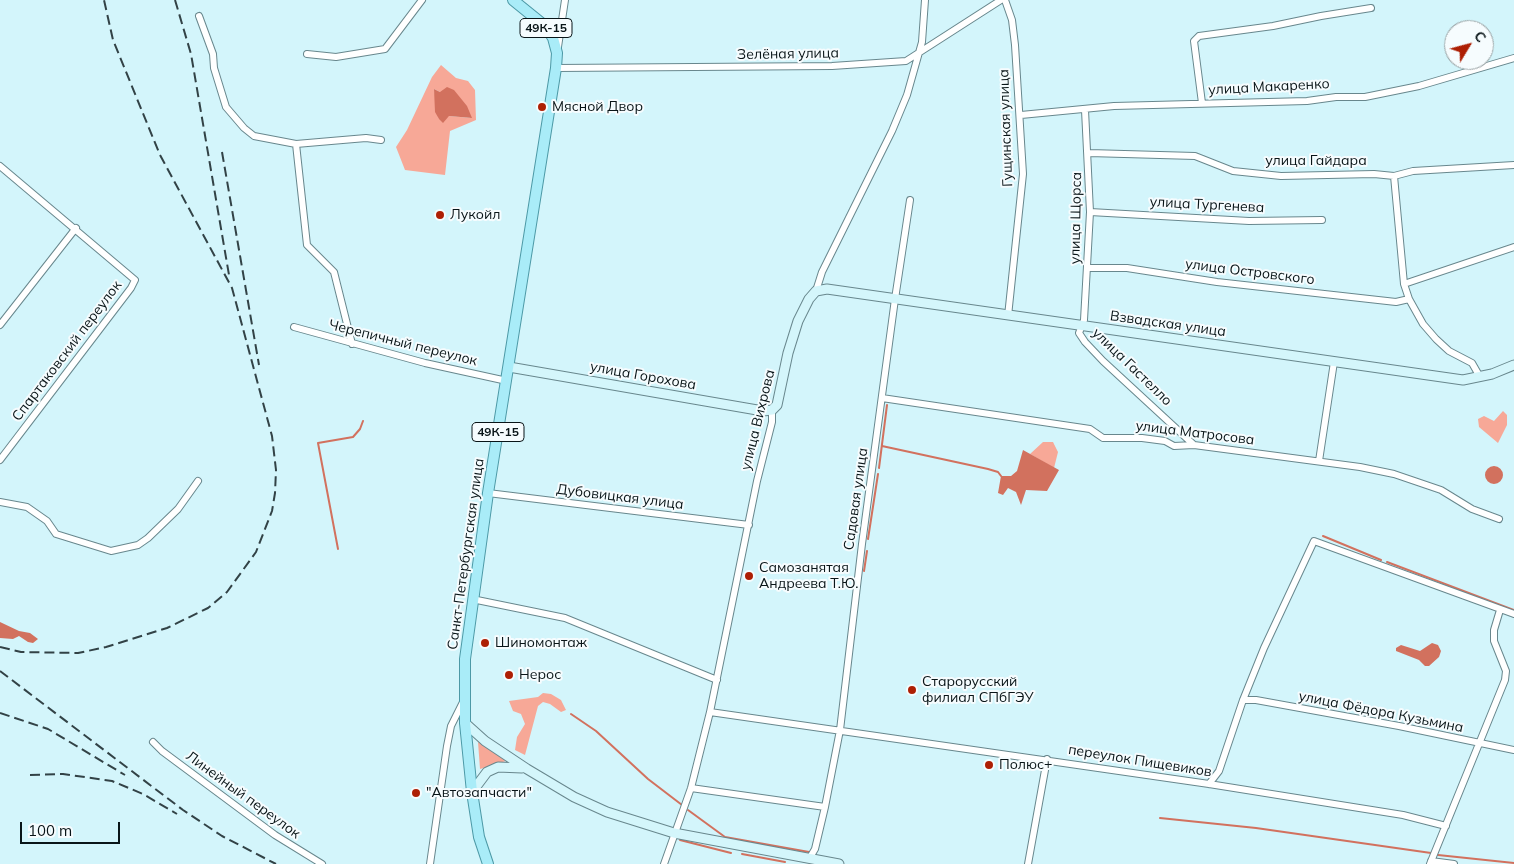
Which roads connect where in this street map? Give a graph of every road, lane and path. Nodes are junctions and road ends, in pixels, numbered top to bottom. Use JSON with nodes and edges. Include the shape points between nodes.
{"nodes":[{"id":1,"x":422,"y":0,"type":"edge"},
{"id":2,"x":513,"y":0,"type":"edge"},
{"id":3,"x":566,"y":0,"type":"edge"},
{"id":4,"x":925,"y":0,"type":"edge"},
{"id":5,"x":1001,"y":0,"type":"edge"},
{"id":6,"x":1005,"y":0,"type":"edge"},
{"id":7,"x":1371,"y":8,"type":"dead end"},
{"id":8,"x":200,"y":16,"type":"dead end"},
{"id":9,"x":557,"y":53,"type":"junction"},
{"id":10,"x":307,"y":54,"type":"dead end"},
{"id":11,"x":918,"y":55,"type":"junction"},
{"id":12,"x":1514,"y":58,"type":"edge"},
{"id":13,"x":556,"y":68,"type":"junction"},
{"id":14,"x":1202,"y":103,"type":"junction"},
{"id":15,"x":1085,"y":110,"type":"junction"},
{"id":16,"x":1021,"y":115,"type":"junction"},
{"id":17,"x":381,"y":140,"type":"dead end"},
{"id":18,"x":296,"y":144,"type":"junction"},
{"id":19,"x":1089,"y":153,"type":"junction"},
{"id":20,"x":1514,"y":165,"type":"edge"},
{"id":21,"x":0,"y":166,"type":"edge"},
{"id":22,"x":1394,"y":176,"type":"junction"},
{"id":23,"x":910,"y":200,"type":"dead end"},
{"id":24,"x":1090,"y":212,"type":"junction"},
{"id":25,"x":1322,"y":220,"type":"dead end"},
{"id":26,"x":76,"y":228,"type":"junction"},
{"id":27,"x":1514,"y":247,"type":"edge"},
{"id":28,"x":1088,"y":268,"type":"junction"},
{"id":29,"x":1404,"y":284,"type":"junction"},
{"id":30,"x":816,"y":291,"type":"junction"},
{"id":31,"x":895,"y":299,"type":"junction"},
{"id":32,"x":1409,"y":299,"type":"junction"},
{"id":33,"x":1008,"y":316,"type":"junction"},
{"id":34,"x":0,"y":325,"type":"edge"},
{"id":35,"x":1082,"y":326,"type":"junction"},
{"id":36,"x":294,"y":327,"type":"dead end"},
{"id":37,"x":352,"y":344,"type":"junction"},
{"id":38,"x":1334,"y":362,"type":"junction"},
{"id":39,"x":1514,"y":365,"type":"edge"},
{"id":40,"x":509,"y":367,"type":"junction"},
{"id":41,"x":1480,"y":377,"type":"junction"},
{"id":42,"x":507,"y":381,"type":"junction"},
{"id":43,"x":882,"y":398,"type":"junction"},
{"id":44,"x":772,"y":410,"type":"junction"},
{"id":45,"x":1194,"y":445,"type":"junction"},
{"id":46,"x":0,"y":460,"type":"edge"},
{"id":47,"x":1319,"y":461,"type":"junction"},
{"id":48,"x":198,"y":481,"type":"dead end"},
{"id":49,"x":488,"y":493,"type":"junction"},
{"id":50,"x":0,"y":502,"type":"edge"},
{"id":51,"x":1498,"y":518,"type":"dead end"},
{"id":52,"x":749,"y":525,"type":"junction"},
{"id":53,"x":472,"y":599,"type":"junction"},
{"id":54,"x":1500,"y":610,"type":"junction"},
{"id":55,"x":1514,"y":614,"type":"edge"},
{"id":56,"x":717,"y":680,"type":"junction"},
{"id":57,"x":464,"y":699,"type":"junction"},
{"id":58,"x":1243,"y":700,"type":"junction"},
{"id":59,"x":710,"y":712,"type":"junction"},
{"id":60,"x":465,"y":723,"type":"junction"},
{"id":61,"x":840,"y":730,"type":"junction"},
{"id":62,"x":153,"y":742,"type":"dead end"},
{"id":63,"x":1479,"y":744,"type":"junction"},
{"id":64,"x":1514,"y":750,"type":"edge"},
{"id":65,"x":1048,"y":759,"type":"junction"},
{"id":66,"x":527,"y":769,"type":"junction"},
{"id":67,"x":1209,"y":784,"type":"junction"},
{"id":68,"x":691,"y":788,"type":"junction"},
{"id":69,"x":472,"y":792,"type":"junction"},
{"id":70,"x":825,"y":808,"type":"junction"},
{"id":71,"x":1446,"y":826,"type":"junction"},
{"id":72,"x":674,"y":833,"type":"junction"},
{"id":73,"x":810,"y":859,"type":"junction"},
{"id":74,"x":1431,"y":862,"type":"edge"},
{"id":75,"x":322,"y":864,"type":"edge"},
{"id":76,"x":430,"y":864,"type":"edge"},
{"id":77,"x":488,"y":864,"type":"edge"},
{"id":78,"x":664,"y":864,"type":"edge"},
{"id":79,"x":839,"y":864,"type":"edge"},
{"id":80,"x":1028,"y":864,"type":"edge"},
{"id":81,"x":1454,"y":864,"type":"edge"}],
"edges":[{"from":1,"to":10,"type":"street","via":[[385,48],[336,57]]},
{"from":2,"to":9,"type":"main road","number":"49К-15","via":[[545,26]]},
{"from":3,"to":9,"type":"street"},
{"from":4,"to":11,"type":"street","name":"улица Вихрова"},
{"from":5,"to":11,"type":"street","name":"Зелёная улица"},
{"from":6,"to":16,"type":"street","name":"Гущинская улица","via":[[1012,20]]},
{"from":7,"to":14,"type":"street","via":[[1198,36],[1194,41]]},
{"from":8,"to":18,"type":"street","via":[[226,107],[254,136]]},
{"from":9,"to":13,"type":"main road","number":"49К-15"},
{"from":11,"to":13,"type":"street","name":"Зелёная улица","via":[[906,61],[864,65]]},
{"from":11,"to":30,"type":"street","name":"улица Вихрова","via":[[907,95],[892,131],[822,272]]},
{"from":12,"to":14,"type":"street","name":"улица Макаренко","via":[[1419,86],[1365,97]]},
{"from":13,"to":40,"type":"main road","name":"Санкт-Петербургская улица","number":"49К-15"},
{"from":14,"to":15,"type":"street","name":"улица Макаренко"},
{"from":15,"to":16,"type":"street","name":"улица Макаренко"},
{"from":15,"to":19,"type":"street","name":"улица Щорса"},
{"from":16,"to":33,"type":"street","name":"Гущинская улица","via":[[1023,174]]},
{"from":17,"to":18,"type":"street","via":[[366,138]]},
{"from":18,"to":37,"type":"street","via":[[307,245],[334,272]]},
{"from":19,"to":22,"type":"street","name":"улица Гайдара","via":[[1195,156],[1233,171],[1281,176]]},
{"from":19,"to":24,"type":"street","name":"улица Щорса"},
{"from":20,"to":22,"type":"street","name":"улица Гайдара","via":[[1413,170]]},
{"from":21,"to":26,"type":"street"},
{"from":22,"to":29,"type":"street"},
{"from":23,"to":31,"type":"street","name":"Садовая улица"},
{"from":24,"to":25,"type":"street","name":"улица Тургенева","via":[[1249,221]]},
{"from":24,"to":28,"type":"street","name":"улица Щорса"},
{"from":26,"to":34,"type":"street"},
{"from":26,"to":46,"type":"street","name":"Спартаковский переулок","via":[[135,280]]},
{"from":27,"to":29,"type":"street"},
{"from":28,"to":32,"type":"street","name":"улица Островского","via":[[1126,268],[1396,302]]},
{"from":28,"to":35,"type":"street","name":"улица Щорса"},
{"from":29,"to":32,"type":"street"},
{"from":30,"to":31,"type":"street","name":"Взвадская улица","via":[[827,289]]},
{"from":30,"to":44,"type":"street","name":"улица Вихрова","via":[[798,321],[777,405]]},
{"from":31,"to":33,"type":"street","name":"Взвадская улица"},
{"from":31,"to":43,"type":"street","name":"Садовая улица"},
{"from":32,"to":41,"type":"street","via":[[1436,339],[1449,351],[1472,363]]},
{"from":33,"to":35,"type":"street","name":"Взвадская улица"},
{"from":35,"to":38,"type":"street","name":"Взвадская улица"},
{"from":35,"to":45,"type":"street","name":"улица Гастелло","via":[[1079,333],[1085,342]]},
{"from":36,"to":37,"type":"street","name":"Черепичный переулок"},
{"from":37,"to":42,"type":"street","name":"Черепичный переулок"},
{"from":38,"to":41,"type":"street","name":"Взвадская улица","via":[[1463,380]]},
{"from":38,"to":47,"type":"street"},
{"from":39,"to":41,"type":"street","name":"Взвадская улица"},
{"from":40,"to":42,"type":"main road","name":"Санкт-Петербургская улица","number":"49К-15"},
{"from":40,"to":44,"type":"street","name":"улица Горохова","via":[[763,412]]},
{"from":42,"to":49,"type":"main road","name":"Санкт-Петербургская улица","number":"49К-15"},
{"from":43,"to":45,"type":"street","name":"улица Матросова","via":[[1090,430],[1103,438],[1142,438],[1174,446]]},
{"from":43,"to":61,"type":"street","name":"Садовая улица"},
{"from":44,"to":52,"type":"street","name":"улица Вихрова"},
{"from":45,"to":47,"type":"street","name":"улица Матросова"},
{"from":47,"to":51,"type":"street","name":"улица Матросова","via":[[1426,484],[1472,509]]},
{"from":48,"to":50,"type":"street","via":[[178,509],[148,538],[138,545],[111,550],[56,534],[47,521],[28,507]]},
{"from":49,"to":52,"type":"street","name":"Дубовицкая улица"},
{"from":49,"to":53,"type":"main road","name":"Санкт-Петербургская улица","number":"49К-15"},
{"from":52,"to":56,"type":"street","name":"улица Вихрова"},
{"from":53,"to":56,"type":"street","via":[[565,618]]},
{"from":53,"to":57,"type":"main road","name":"Санкт-Петербургская улица","number":"49К-15"},
{"from":54,"to":55,"type":"street"},
{"from":54,"to":58,"type":"street","via":[[1314,541]]},
{"from":54,"to":63,"type":"street","via":[[1494,642],[1506,671],[1505,680]]},
{"from":56,"to":59,"type":"street","name":"улица Вихрова"},
{"from":57,"to":60,"type":"main road","number":"49К-15"},
{"from":57,"to":76,"type":"street","name":"Санкт-Петербургская улица","via":[[450,733]]},
{"from":58,"to":63,"type":"street","name":"улица Фёдора Кузьмина","via":[[1399,726]]},
{"from":58,"to":67,"type":"street","via":[[1219,771]]},
{"from":59,"to":61,"type":"street","name":"переулок Пищевиков"},
{"from":59,"to":68,"type":"street","name":"улица Вихрова"},
{"from":60,"to":66,"type":"street","via":[[479,737]]},
{"from":60,"to":69,"type":"main road","number":"49К-15"},
{"from":61,"to":65,"type":"street","name":"переулок Пищевиков"},
{"from":61,"to":70,"type":"street","name":"Садовая улица"},
{"from":62,"to":75,"type":"street","name":"Линейный переулок","via":[[275,835]]},
{"from":63,"to":64,"type":"street","name":"улица Фёдора Кузьмина"},
{"from":63,"to":71,"type":"street"},
{"from":65,"to":67,"type":"street","name":"переулок Пищевиков"},
{"from":65,"to":80,"type":"street"},
{"from":66,"to":69,"type":"street","via":[[498,767],[488,772]]},
{"from":66,"to":72,"type":"street","via":[[599,808]]},
{"from":67,"to":71,"type":"street","name":"переулок Пищевиков","via":[[1403,815]]},
{"from":68,"to":70,"type":"street"},
{"from":68,"to":72,"type":"street","name":"улица Вихрова"},
{"from":69,"to":77,"type":"main road","number":"49К-15","via":[[479,837]]},
{"from":70,"to":73,"type":"street","name":"Садовая улица"},
{"from":71,"to":74,"type":"street"},
{"from":72,"to":73,"type":"street"},
{"from":72,"to":78,"type":"street","name":"улица Вихрова"},
{"from":73,"to":79,"type":"street"},
{"from":74,"to":81,"type":"street"}]}
